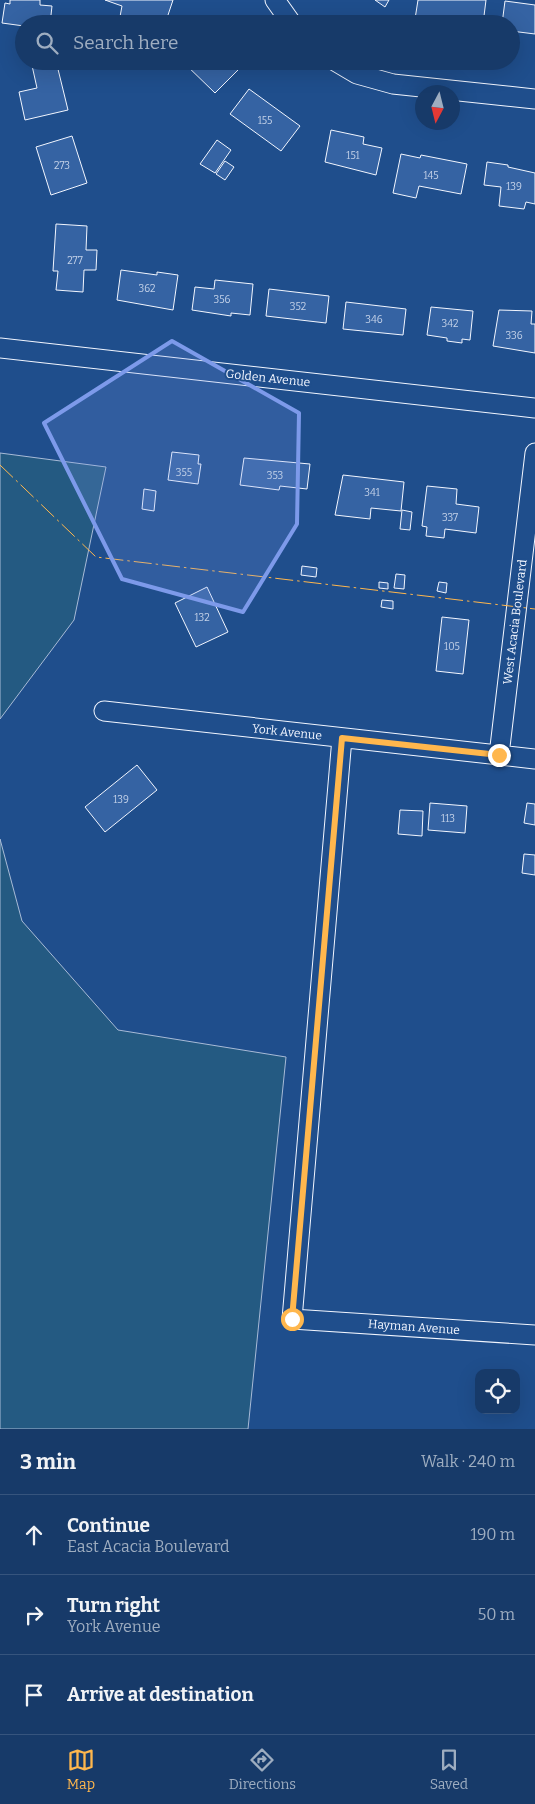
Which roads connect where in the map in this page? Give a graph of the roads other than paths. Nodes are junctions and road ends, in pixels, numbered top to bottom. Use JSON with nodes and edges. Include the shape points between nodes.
{"nodes":[{"id":1,"x":275,"y":0,"type":"edge"},
{"id":2,"x":286,"y":15,"type":"edge"},
{"id":3,"x":350,"y":70,"type":"edge"},
{"id":4,"x":535,"y":99,"type":"edge"},
{"id":5,"x":0,"y":348,"type":"edge"},
{"id":6,"x":535,"y":408,"type":"edge"},
{"id":7,"x":535,"y":453,"type":"edge"},
{"id":8,"x":104,"y":711,"type":"dead end"},
{"id":9,"x":342,"y":738,"type":"junction"},
{"id":10,"x":499,"y":755,"type":"junction"},
{"id":11,"x":535,"y":759,"type":"edge"},
{"id":12,"x":535,"y":1335,"type":"edge"}],
"edges":[{"from":1,"to":2,"type":"street"},
{"from":3,"to":4,"type":"street","via":[[393,84]]},
{"from":5,"to":6,"type":"street","name":"Golden Avenue"},
{"from":7,"to":10,"type":"street","name":"West Acacia Boulevard"},
{"from":8,"to":9,"type":"street","name":"York Avenue"},
{"from":9,"to":10,"type":"street","name":"York Avenue"},
{"from":9,"to":12,"type":"street","name":"Hayman Avenue","via":[[292,1319]]},
{"from":10,"to":11,"type":"street"}]}
